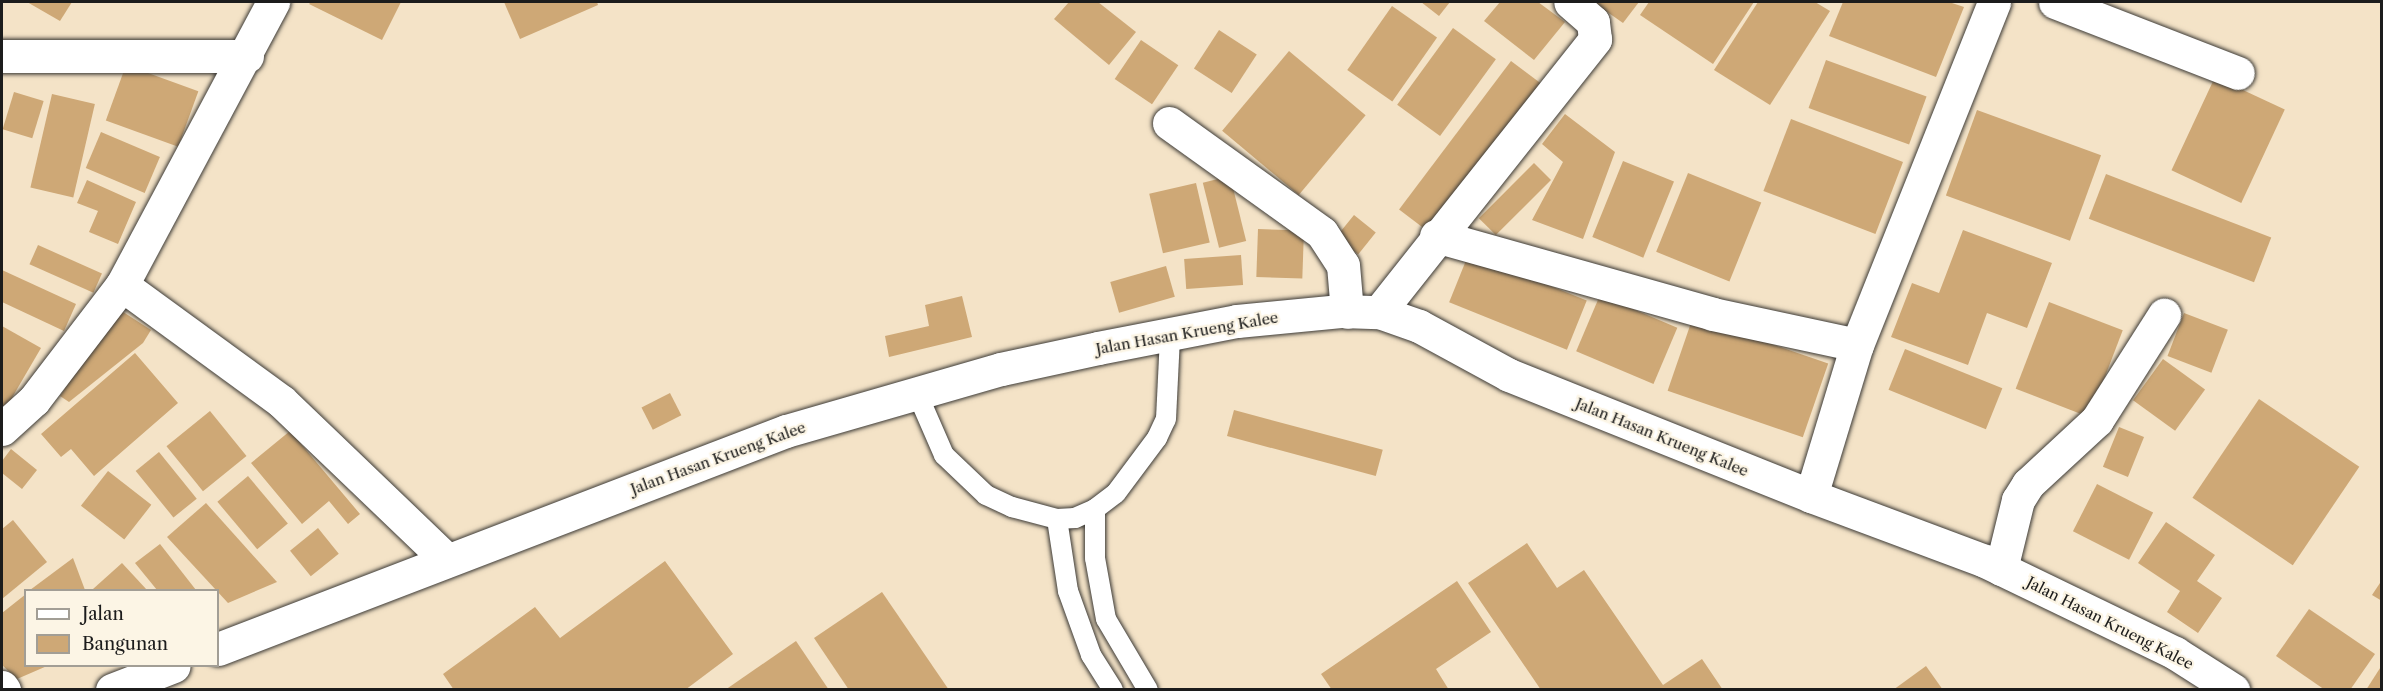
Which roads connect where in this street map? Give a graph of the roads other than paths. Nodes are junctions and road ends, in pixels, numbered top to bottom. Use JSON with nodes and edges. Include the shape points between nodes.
{"nodes":[{"id":1,"x":273,"y":2,"type":"edge"},
{"id":2,"x":1570,"y":2,"type":"edge"},
{"id":3,"x":1994,"y":2,"type":"edge"},
{"id":4,"x":2055,"y":2,"type":"edge"},
{"id":5,"x":2,"y":56,"type":"edge"},
{"id":6,"x":247,"y":56,"type":"junction"},
{"id":7,"x":2238,"y":74,"type":"dead end"},
{"id":8,"x":1169,"y":123,"type":"dead end"},
{"id":9,"x":1436,"y":236,"type":"junction"},
{"id":10,"x":122,"y":285,"type":"junction"},
{"id":11,"x":1347,"y":312,"type":"junction"},
{"id":12,"x":1379,"y":312,"type":"junction"},
{"id":13,"x":2164,"y":315,"type":"dead end"},
{"id":14,"x":1170,"y":337,"type":"junction"},
{"id":15,"x":1857,"y":345,"type":"junction"},
{"id":16,"x":917,"y":393,"type":"junction"},
{"id":17,"x":2,"y":429,"type":"edge"},
{"id":18,"x":1811,"y":496,"type":"junction"},
{"id":19,"x":1095,"y":509,"type":"junction"},
{"id":20,"x":1057,"y":519,"type":"junction"},
{"id":21,"x":447,"y":560,"type":"junction"},
{"id":22,"x":2001,"y":569,"type":"junction"},
{"id":23,"x":219,"y":649,"type":"edge"},
{"id":24,"x":171,"y":667,"type":"edge"},
{"id":25,"x":112,"y":690,"type":"edge"},
{"id":26,"x":1113,"y":690,"type":"edge"},
{"id":27,"x":1148,"y":690,"type":"edge"},
{"id":28,"x":2233,"y":690,"type":"edge"}],
"edges":[{"from":1,"to":6,"type":"street"},
{"from":2,"to":9,"type":"street","via":[[1593,22],[1595,39]]},
{"from":3,"to":15,"type":"street"},
{"from":4,"to":7,"type":"street"},
{"from":5,"to":6,"type":"street"},
{"from":6,"to":10,"type":"street"},
{"from":8,"to":11,"type":"street","via":[[1322,233],[1343,265]]},
{"from":9,"to":12,"type":"street"},
{"from":9,"to":15,"type":"street","via":[[1713,314]]},
{"from":10,"to":17,"type":"street","via":[[34,400]]},
{"from":10,"to":21,"type":"street","via":[[281,401]]},
{"from":11,"to":12,"type":"street","name":"Jalan Hasan Krueng Kalee"},
{"from":11,"to":14,"type":"street","name":"Jalan Hasan Krueng Kalee","via":[[1237,321]]},
{"from":12,"to":18,"type":"street","name":"Jalan Hasan Krueng Kalee","via":[[1419,326],[1509,375]]},
{"from":13,"to":22,"type":"street","via":[[2097,420],[2028,484],[2018,500]]},
{"from":14,"to":16,"type":"street","name":"Jalan Hasan Krueng Kalee","via":[[1012,367]]},
{"from":14,"to":19,"type":"lane","via":[[1166,419],[1131,475]]},
{"from":15,"to":18,"type":"street"},
{"from":16,"to":20,"type":"lane","via":[[944,455],[962,474],[986,495],[1012,507]]},
{"from":16,"to":21,"type":"street","name":"Jalan Hasan Krueng Kalee","via":[[786,430]]},
{"from":18,"to":22,"type":"street","name":"Jalan Hasan Krueng Kalee"},
{"from":19,"to":20,"type":"lane","via":[[1075,518]]},
{"from":19,"to":27,"type":"lane","via":[[1095,558],[1106,619]]},
{"from":20,"to":26,"type":"lane","via":[[1068,591],[1091,655]]},
{"from":21,"to":23,"type":"street","name":"Jalan Hasan Krueng Kalee"},
{"from":22,"to":28,"type":"street","name":"Jalan Hasan Krueng Kalee","via":[[2175,653]]},
{"from":24,"to":25,"type":"street"}]}
